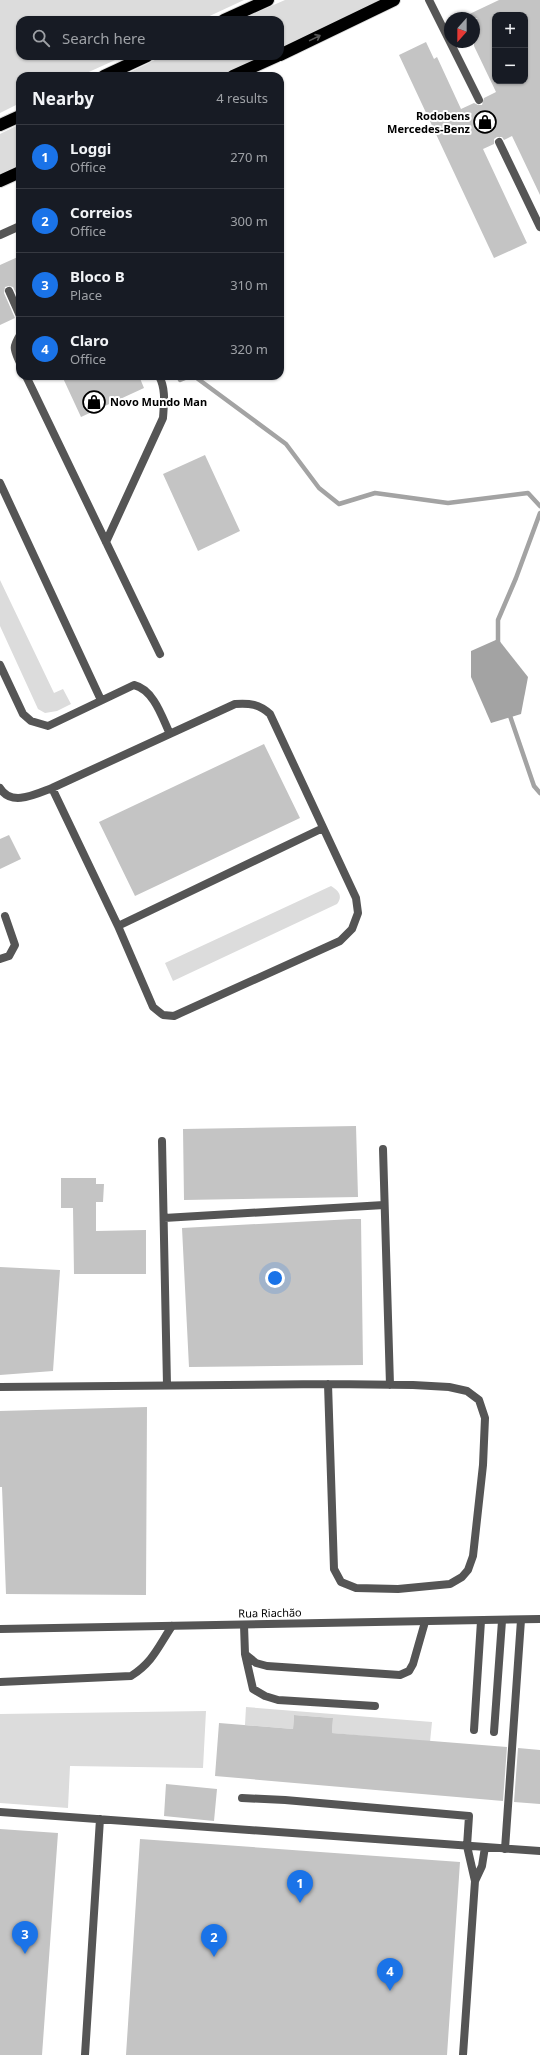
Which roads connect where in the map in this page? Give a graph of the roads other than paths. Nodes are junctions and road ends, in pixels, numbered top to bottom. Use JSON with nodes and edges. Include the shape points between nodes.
{"nodes":[{"id":1,"x":268,"y":0,"type":"edge"},
{"id":2,"x":392,"y":0,"type":"edge"},
{"id":3,"x":429,"y":0,"type":"edge"},
{"id":4,"x":233,"y":16,"type":"edge"},
{"id":5,"x":444,"y":30,"type":"edge"},
{"id":6,"x":453,"y":48,"type":"edge"},
{"id":7,"x":284,"y":53,"type":"edge"},
{"id":8,"x":138,"y":60,"type":"edge"},
{"id":9,"x":268,"y":60,"type":"edge"},
{"id":10,"x":113,"y":72,"type":"edge"},
{"id":11,"x":242,"y":72,"type":"edge"},
{"id":12,"x":479,"y":100,"type":"dead end"},
{"id":13,"x":16,"y":118,"type":"edge"},
{"id":14,"x":0,"y":125,"type":"edge"},
{"id":15,"x":499,"y":142,"type":"dead end"},
{"id":16,"x":16,"y":174,"type":"edge"},
{"id":17,"x":0,"y":181,"type":"edge"},
{"id":18,"x":540,"y":227,"type":"edge"},
{"id":19,"x":16,"y":228,"type":"edge"},
{"id":20,"x":0,"y":235,"type":"edge"},
{"id":21,"x":9,"y":291,"type":"dead end"},
{"id":22,"x":16,"y":307,"type":"edge"},
{"id":23,"x":16,"y":342,"type":"edge"},
{"id":24,"x":16,"y":354,"type":"edge"},
{"id":25,"x":28,"y":380,"type":"edge"},
{"id":26,"x":161,"y":380,"type":"edge"},
{"id":27,"x":0,"y":483,"type":"edge"},
{"id":28,"x":106,"y":542,"type":"junction"},
{"id":29,"x":160,"y":654,"type":"dead end"},
{"id":30,"x":0,"y":665,"type":"edge"},
{"id":31,"x":101,"y":700,"type":"junction"},
{"id":32,"x":170,"y":734,"type":"junction"},
{"id":33,"x":0,"y":788,"type":"edge"},
{"id":34,"x":52,"y":788,"type":"junction"},
{"id":35,"x":323,"y":828,"type":"junction"},
{"id":36,"x":5,"y":916,"type":"dead end"},
{"id":37,"x":118,"y":926,"type":"junction"},
{"id":38,"x":0,"y":959,"type":"edge"},
{"id":39,"x":162,"y":1141,"type":"dead end"},
{"id":40,"x":383,"y":1149,"type":"dead end"},
{"id":41,"x":384,"y":1205,"type":"junction"},
{"id":42,"x":164,"y":1218,"type":"junction"},
{"id":43,"x":328,"y":1384,"type":"junction"},
{"id":44,"x":167,"y":1385,"type":"junction"},
{"id":45,"x":390,"y":1385,"type":"junction"},
{"id":46,"x":0,"y":1386,"type":"edge"},
{"id":47,"x":540,"y":1619,"type":"edge"},
{"id":48,"x":521,"y":1620,"type":"junction"},
{"id":49,"x":481,"y":1621,"type":"junction"},
{"id":50,"x":502,"y":1621,"type":"junction"},
{"id":51,"x":425,"y":1622,"type":"junction"},
{"id":52,"x":244,"y":1625,"type":"junction"},
{"id":53,"x":172,"y":1626,"type":"junction"},
{"id":54,"x":0,"y":1629,"type":"edge"},
{"id":55,"x":245,"y":1654,"type":"junction"},
{"id":56,"x":0,"y":1682,"type":"edge"},
{"id":57,"x":375,"y":1706,"type":"dead end"},
{"id":58,"x":474,"y":1730,"type":"dead end"},
{"id":59,"x":494,"y":1732,"type":"dead end"},
{"id":60,"x":242,"y":1798,"type":"dead end"},
{"id":61,"x":0,"y":1812,"type":"edge"},
{"id":62,"x":100,"y":1819,"type":"junction"},
{"id":63,"x":467,"y":1846,"type":"junction"},
{"id":64,"x":485,"y":1848,"type":"junction"},
{"id":65,"x":505,"y":1849,"type":"junction"},
{"id":66,"x":540,"y":1851,"type":"edge"},
{"id":67,"x":475,"y":1881,"type":"junction"},
{"id":68,"x":85,"y":2055,"type":"edge"},
{"id":69,"x":463,"y":2055,"type":"edge"}],
"edges":[{"from":1,"to":4,"type":"highway"},
{"from":7,"to":2,"type":"highway","one_way":true},
{"from":3,"to":5,"type":"street"},
{"from":6,"to":12,"type":"street"},
{"from":8,"to":10,"type":"highway"},
{"from":9,"to":11,"type":"highway"},
{"from":13,"to":14,"type":"highway"},
{"from":15,"to":18,"type":"street"},
{"from":16,"to":17,"type":"highway"},
{"from":19,"to":20,"type":"street"},
{"from":21,"to":22,"type":"street"},
{"from":23,"to":24,"type":"street","via":[[14,349]]},
{"from":25,"to":28,"type":"street"},
{"from":26,"to":28,"type":"street","via":[[164,398],[162,418]]},
{"from":27,"to":31,"type":"street"},
{"from":28,"to":29,"type":"street"},
{"from":30,"to":31,"type":"street","via":[[23,714],[31,721],[48,726]]},
{"from":31,"to":32,"type":"street","via":[[134,685],[141,687],[155,702]]},
{"from":32,"to":34,"type":"street"},
{"from":32,"to":35,"type":"street","via":[[235,704],[249,703],[263,707],[270,714]]},
{"from":33,"to":34,"type":"street","via":[[3,793],[13,798],[24,798]]},
{"from":34,"to":37,"type":"street"},
{"from":35,"to":37,"type":"street"},
{"from":35,"to":37,"type":"street","via":[[356,898],[358,913],[352,929],[340,941],[174,1016],[163,1015],[153,1008]]},
{"from":36,"to":38,"type":"street","via":[[15,945],[8,956]]},
{"from":39,"to":42,"type":"street"},
{"from":40,"to":41,"type":"street"},
{"from":41,"to":42,"type":"street"},
{"from":41,"to":45,"type":"street"},
{"from":42,"to":44,"type":"street"},
{"from":43,"to":44,"type":"street"},
{"from":43,"to":45,"type":"street"},
{"from":43,"to":45,"type":"street","via":[[334,1569],[341,1582],[356,1588],[398,1589],[450,1584],[468,1570],[472,1556],[483,1465],[485,1418],[479,1400],[467,1391],[449,1387]]},
{"from":44,"to":46,"type":"street"},
{"from":47,"to":48,"type":"street","name":"Rua Riachão"},
{"from":48,"to":50,"type":"street","name":"Rua Riachão"},
{"from":48,"to":65,"type":"street"},
{"from":49,"to":50,"type":"street","name":"Rua Riachão"},
{"from":49,"to":51,"type":"street","name":"Rua Riachão"},
{"from":49,"to":58,"type":"street"},
{"from":50,"to":59,"type":"street"},
{"from":51,"to":52,"type":"street","name":"Rua Riachão"},
{"from":51,"to":55,"type":"street","via":[[413,1664],[409,1671],[400,1675],[267,1666],[256,1663]]},
{"from":52,"to":53,"type":"street","name":"Rua Riachão"},
{"from":52,"to":55,"type":"street"},
{"from":53,"to":54,"type":"street","name":"Rua Riachão"},
{"from":53,"to":56,"type":"street","via":[[155,1655],[131,1676]]},
{"from":55,"to":57,"type":"street","via":[[253,1689],[265,1696],[278,1700]]},
{"from":60,"to":63,"type":"street","via":[[468,1816]]},
{"from":61,"to":62,"type":"street"},
{"from":62,"to":63,"type":"street"},
{"from":62,"to":68,"type":"street"},
{"from":63,"to":64,"type":"street"},
{"from":63,"to":67,"type":"street"},
{"from":64,"to":65,"type":"street"},
{"from":64,"to":67,"type":"street","via":[[482,1866]]},
{"from":65,"to":66,"type":"street"},
{"from":67,"to":69,"type":"street"}]}
